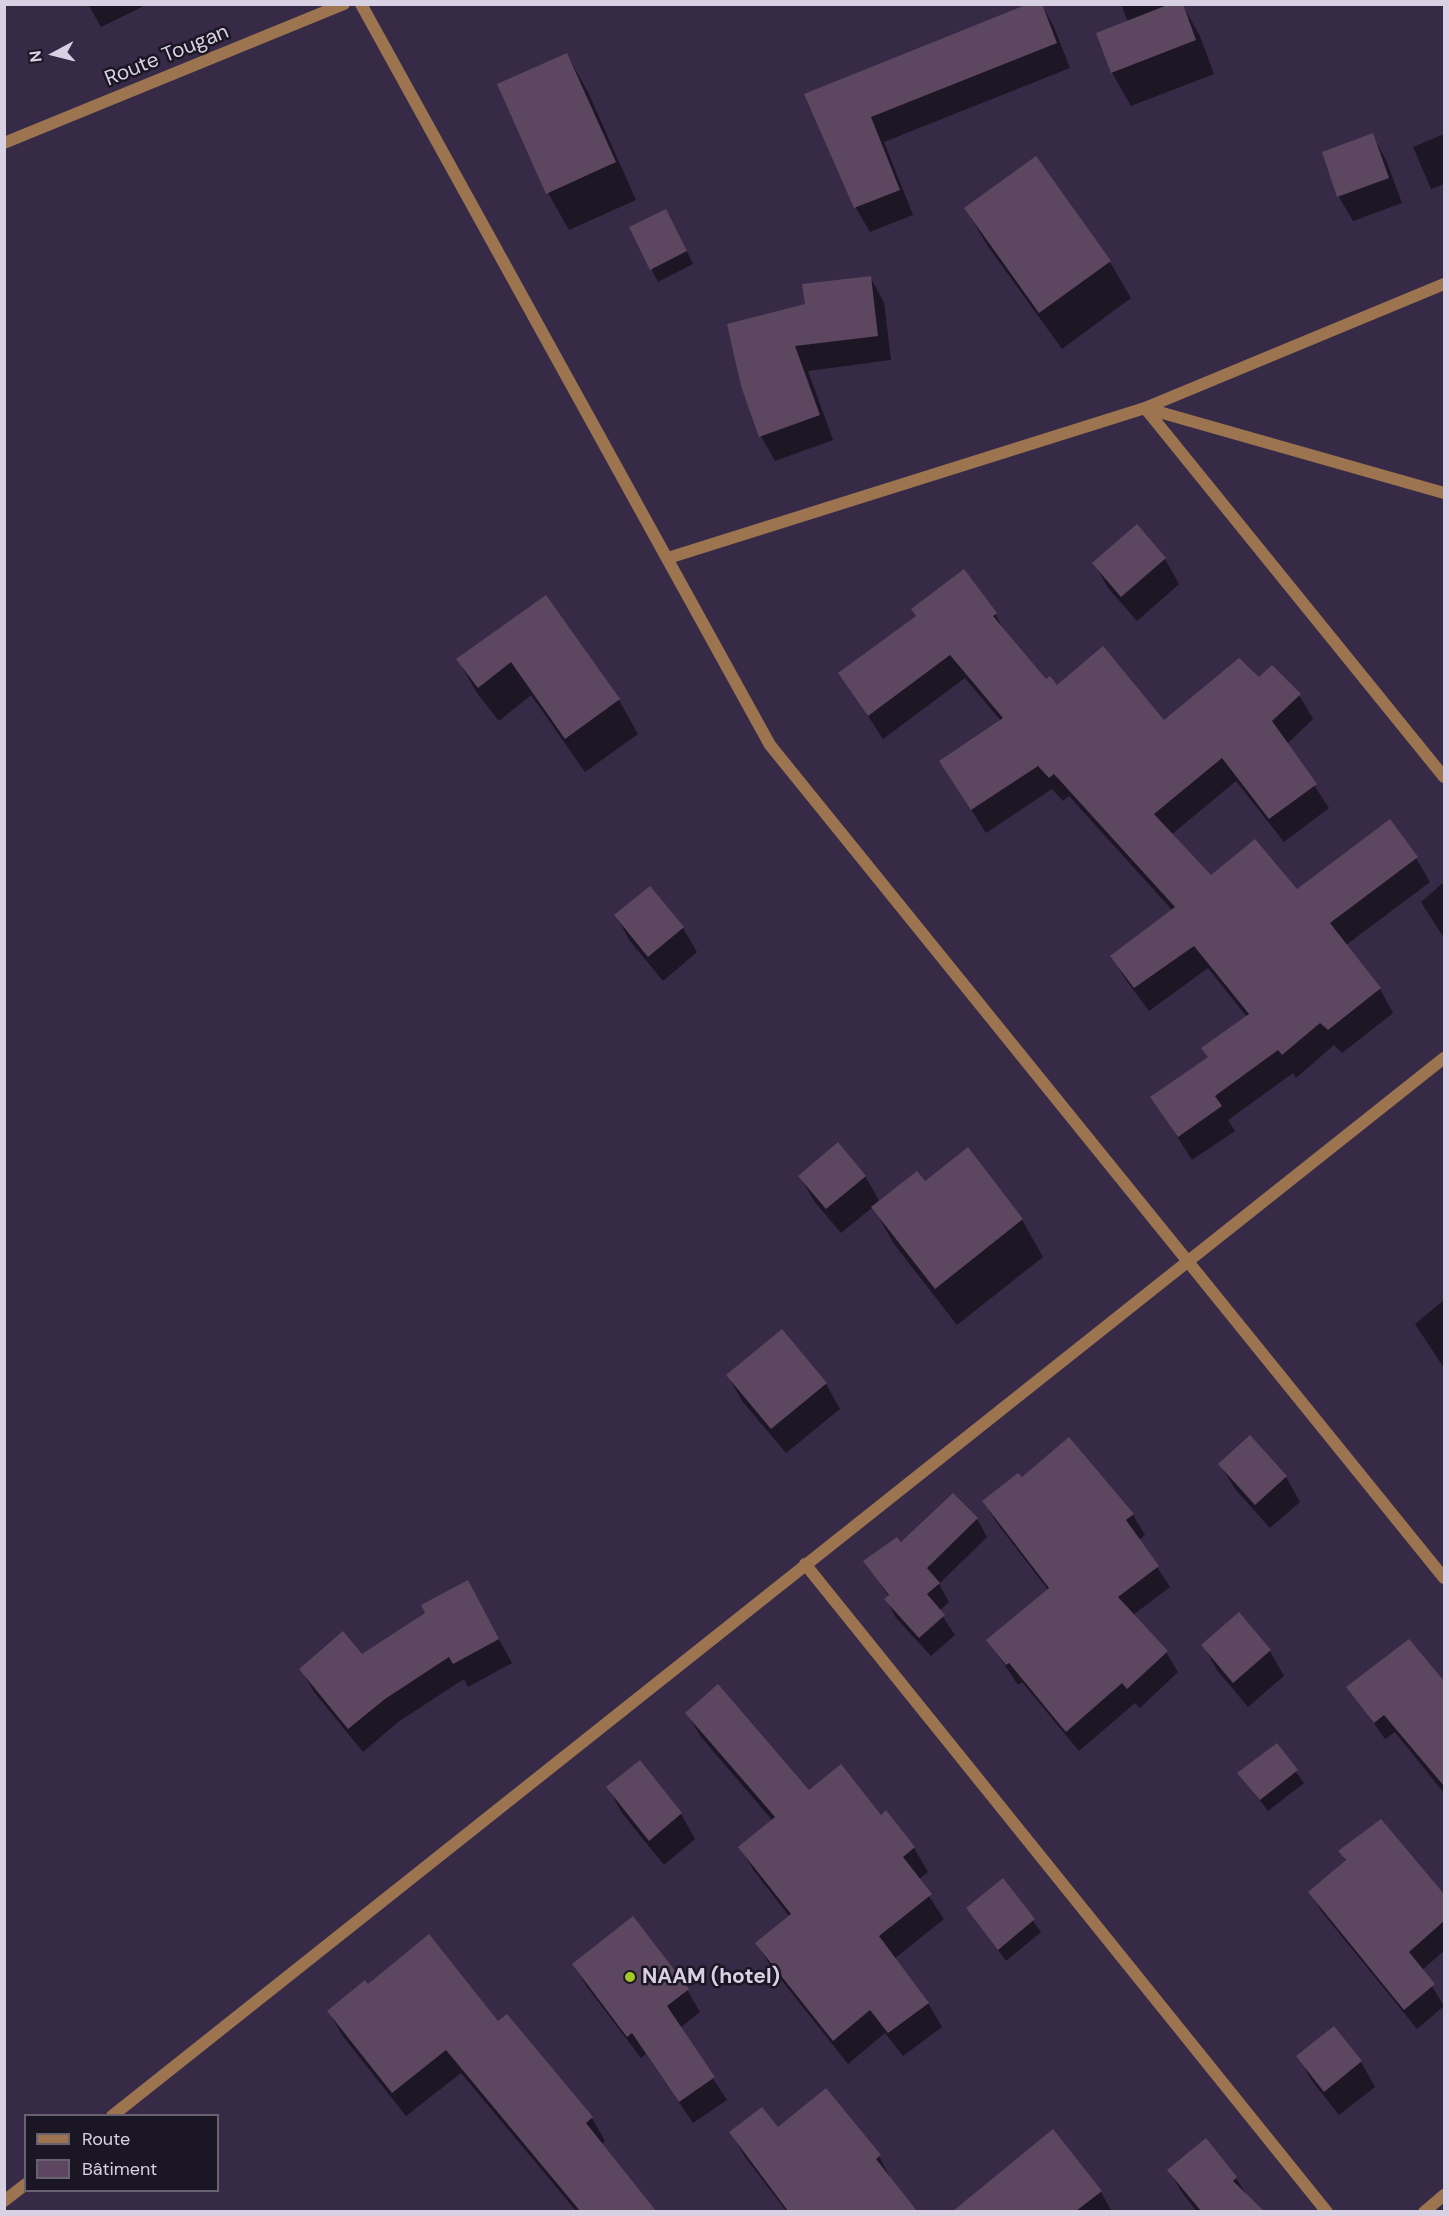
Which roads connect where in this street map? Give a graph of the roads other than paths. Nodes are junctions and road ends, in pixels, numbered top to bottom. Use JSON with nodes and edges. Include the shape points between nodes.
{"nodes":[{"id":1,"x":344,"y":4,"type":"edge"},
{"id":2,"x":361,"y":4,"type":"edge"},
{"id":3,"x":4,"y":143,"type":"edge"},
{"id":4,"x":1444,"y":284,"type":"edge"},
{"id":5,"x":1144,"y":408,"type":"junction"},
{"id":6,"x":1444,"y":493,"type":"edge"},
{"id":7,"x":668,"y":558,"type":"junction"},
{"id":8,"x":1444,"y":777,"type":"edge"},
{"id":9,"x":1444,"y":1058,"type":"edge"},
{"id":10,"x":1188,"y":1260,"type":"junction"},
{"id":11,"x":805,"y":1564,"type":"junction"},
{"id":12,"x":1444,"y":1578,"type":"edge"},
{"id":13,"x":113,"y":2114,"type":"edge"},
{"id":14,"x":24,"y":2186,"type":"edge"},
{"id":15,"x":1444,"y":2195,"type":"edge"},
{"id":16,"x":4,"y":2201,"type":"edge"},
{"id":17,"x":1327,"y":2211,"type":"edge"},
{"id":18,"x":1424,"y":2211,"type":"edge"}],
"edges":[{"from":1,"to":3,"type":"street","name":"Route Tougan"},
{"from":2,"to":7,"type":"street"},
{"from":4,"to":5,"type":"street"},
{"from":5,"to":6,"type":"street"},
{"from":5,"to":7,"type":"street"},
{"from":5,"to":8,"type":"street"},
{"from":7,"to":10,"type":"street","via":[[770,745]]},
{"from":9,"to":10,"type":"street"},
{"from":10,"to":11,"type":"street"},
{"from":10,"to":12,"type":"street"},
{"from":11,"to":13,"type":"street"},
{"from":11,"to":17,"type":"street"},
{"from":14,"to":16,"type":"street"},
{"from":15,"to":18,"type":"street"}]}
